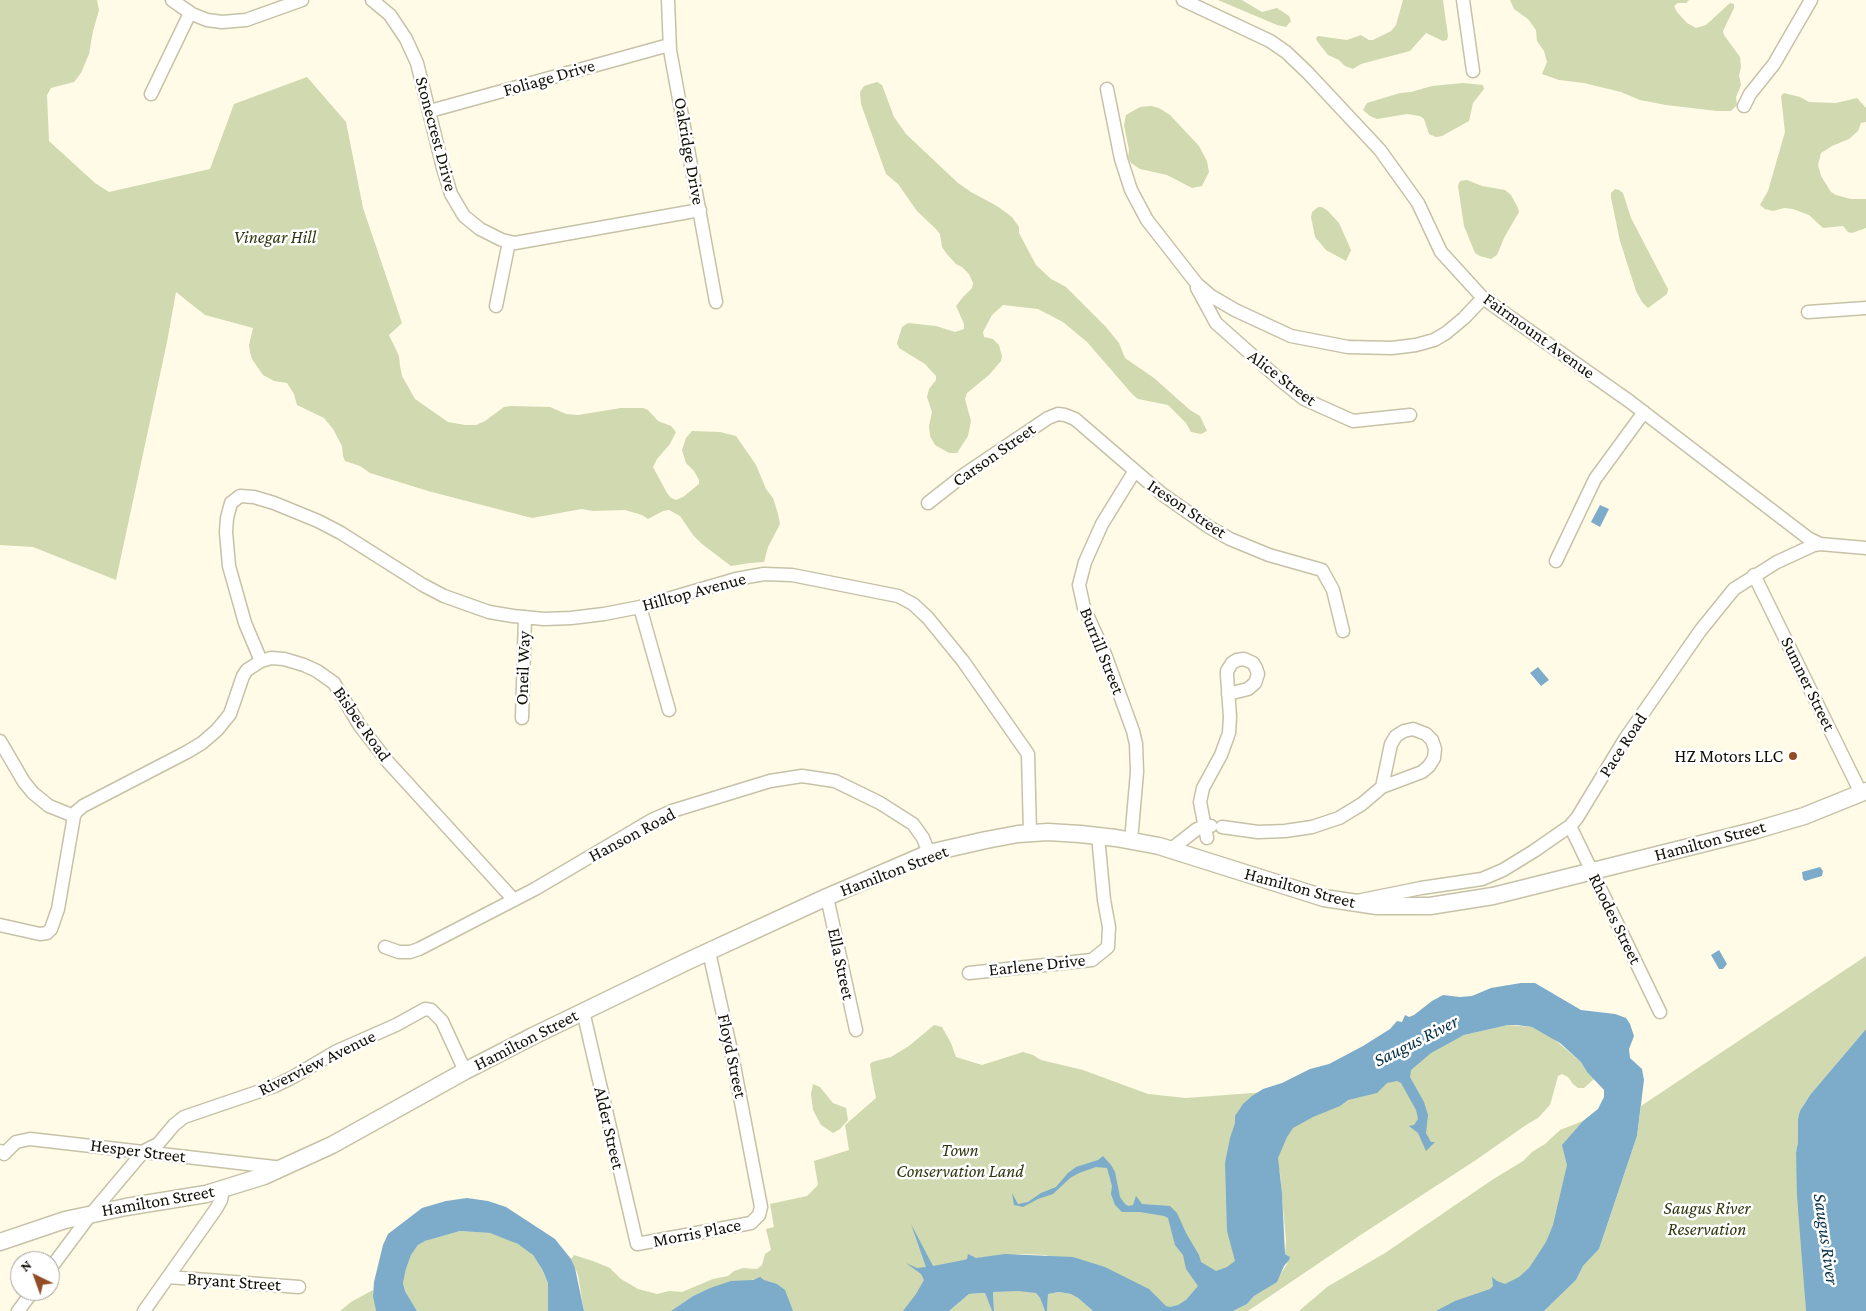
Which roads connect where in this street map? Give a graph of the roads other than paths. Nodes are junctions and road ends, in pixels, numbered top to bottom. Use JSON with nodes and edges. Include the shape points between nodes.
{"nodes":[{"id":1,"x":172,"y":0,"type":"edge"},
{"id":2,"x":302,"y":0,"type":"edge"},
{"id":3,"x":372,"y":0,"type":"edge"},
{"id":4,"x":668,"y":0,"type":"edge"},
{"id":5,"x":1183,"y":0,"type":"edge"},
{"id":6,"x":1464,"y":0,"type":"edge"},
{"id":7,"x":1811,"y":0,"type":"edge"},
{"id":8,"x":190,"y":13,"type":"junction"},
{"id":9,"x":669,"y":45,"type":"junction"},
{"id":10,"x":1473,"y":71,"type":"dead end"},
{"id":11,"x":1107,"y":89,"type":"dead end"},
{"id":12,"x":151,"y":94,"type":"dead end"},
{"id":13,"x":1744,"y":106,"type":"dead end"},
{"id":14,"x":430,"y":111,"type":"junction"},
{"id":15,"x":700,"y":210,"type":"junction"},
{"id":16,"x":509,"y":242,"type":"junction"},
{"id":17,"x":1190,"y":275,"type":"junction"},
{"id":18,"x":1483,"y":298,"type":"junction"},
{"id":19,"x":716,"y":302,"type":"dead end"},
{"id":20,"x":496,"y":306,"type":"dead end"},
{"id":21,"x":1866,"y":308,"type":"edge"},
{"id":22,"x":1808,"y":312,"type":"dead end"},
{"id":23,"x":1644,"y":412,"type":"junction"},
{"id":24,"x":1065,"y":415,"type":"joint"},
{"id":25,"x":1410,"y":415,"type":"dead end"},
{"id":26,"x":1134,"y":472,"type":"junction"},
{"id":27,"x":928,"y":503,"type":"dead end"},
{"id":28,"x":1820,"y":544,"type":"junction"},
{"id":29,"x":1866,"y":548,"type":"edge"},
{"id":30,"x":1556,"y":561,"type":"dead end"},
{"id":31,"x":1754,"y":575,"type":"junction"},
{"id":32,"x":640,"y":607,"type":"junction"},
{"id":33,"x":525,"y":617,"type":"junction"},
{"id":34,"x":1343,"y":631,"type":"dead end"},
{"id":35,"x":262,"y":661,"type":"junction"},
{"id":36,"x":1228,"y":694,"type":"dead end"},
{"id":37,"x":669,"y":710,"type":"dead end"},
{"id":38,"x":522,"y":718,"type":"dead end"},
{"id":39,"x":0,"y":741,"type":"edge"},
{"id":40,"x":1382,"y":787,"type":"junction"},
{"id":41,"x":1864,"y":792,"type":"edge"},
{"id":42,"x":74,"y":816,"type":"junction"},
{"id":43,"x":1570,"y":826,"type":"junction"},
{"id":44,"x":1206,"y":832,"type":"junction"},
{"id":45,"x":1030,"y":833,"type":"junction"},
{"id":46,"x":1098,"y":836,"type":"junction"},
{"id":47,"x":1131,"y":841,"type":"junction"},
{"id":48,"x":1170,"y":850,"type":"junction"},
{"id":49,"x":929,"y":853,"type":"junction"},
{"id":50,"x":1201,"y":860,"type":"junction"},
{"id":51,"x":1592,"y":872,"type":"junction"},
{"id":52,"x":827,"y":897,"type":"junction"},
{"id":53,"x":514,"y":900,"type":"junction"},
{"id":54,"x":1348,"y":903,"type":"junction"},
{"id":55,"x":0,"y":925,"type":"edge"},
{"id":56,"x":385,"y":947,"type":"dead end"},
{"id":57,"x":709,"y":952,"type":"junction"},
{"id":58,"x":969,"y":973,"type":"dead end"},
{"id":59,"x":583,"y":1011,"type":"junction"},
{"id":60,"x":1660,"y":1012,"type":"dead end"},
{"id":61,"x":856,"y":1030,"type":"dead end"},
{"id":62,"x":465,"y":1071,"type":"junction"},
{"id":63,"x":144,"y":1151,"type":"junction"},
{"id":64,"x":2,"y":1155,"type":"edge"},
{"id":65,"x":752,"y":1162,"type":"joint"},
{"id":66,"x":283,"y":1168,"type":"junction"},
{"id":67,"x":223,"y":1190,"type":"junction"},
{"id":68,"x":91,"y":1214,"type":"junction"},
{"id":69,"x":0,"y":1242,"type":"edge"},
{"id":70,"x":637,"y":1244,"type":"joint"},
{"id":71,"x":60,"y":1256,"type":"edge"},
{"id":72,"x":168,"y":1277,"type":"junction"},
{"id":73,"x":299,"y":1287,"type":"dead end"},
{"id":74,"x":144,"y":1311,"type":"edge"}],
"edges":[{"from":1,"to":8,"type":"street"},
{"from":2,"to":8,"type":"street","via":[[238,21],[214,21]]},
{"from":3,"to":14,"type":"street","name":"Stonecrest Drive","via":[[390,15],[406,38],[417,63]]},
{"from":4,"to":9,"type":"street","name":"Oakridge Drive"},
{"from":5,"to":18,"type":"street","name":"Fairmount Avenue","via":[[1270,41],[1308,73],[1380,150],[1418,203],[1444,256]]},
{"from":6,"to":10,"type":"street"},
{"from":7,"to":13,"type":"street","via":[[1774,64]]},
{"from":8,"to":12,"type":"street"},
{"from":9,"to":14,"type":"street","name":"Foliage Drive"},
{"from":9,"to":15,"type":"street","name":"Oakridge Drive"},
{"from":11,"to":17,"type":"street","via":[[1121,159],[1132,190],[1147,220]]},
{"from":14,"to":16,"type":"street","name":"Stonecrest Drive","via":[[443,168],[457,207],[480,229]]},
{"from":15,"to":16,"type":"street","name":"Stonecrest Drive"},
{"from":15,"to":19,"type":"street","name":"Oakridge Drive"},
{"from":16,"to":20,"type":"street"},
{"from":17,"to":18,"type":"street","via":[[1211,296],[1283,334],[1358,348],[1406,347],[1434,340],[1464,318]]},
{"from":17,"to":25,"type":"street","name":"Alice Street","via":[[1216,323],[1304,399],[1353,421]]},
{"from":18,"to":23,"type":"street","name":"Fairmount Avenue"},
{"from":21,"to":22,"type":"street"},
{"from":23,"to":28,"type":"street","name":"Fairmount Avenue"},
{"from":23,"to":30,"type":"street","via":[[1595,479]]},
{"from":24,"to":26,"type":"street","name":"Ireson Street","via":[[1075,420]]},
{"from":24,"to":27,"type":"street","name":"Carson Street","via":[[1048,418]]},
{"from":26,"to":34,"type":"street","name":"Ireson Street","via":[[1191,515],[1230,539],[1269,555],[1322,570],[1332,590]]},
{"from":26,"to":47,"type":"street","name":"Burrill Street","via":[[1102,524],[1079,585],[1084,608],[1105,654],[1136,744]]},
{"from":28,"to":29,"type":"street","name":"Pace Road"},
{"from":28,"to":31,"type":"street","name":"Pace Road"},
{"from":31,"to":41,"type":"street","name":"Sumner Street"},
{"from":31,"to":43,"type":"street","name":"Pace Road","via":[[1734,589],[1705,623],[1620,745],[1587,804]]},
{"from":32,"to":33,"type":"street","name":"Hilltop Avenue","via":[[572,618]]},
{"from":32,"to":37,"type":"street"},
{"from":32,"to":45,"type":"street","name":"Hilltop Avenue","via":[[736,579],[780,573],[907,600],[928,618],[963,662],[1028,754]]},
{"from":33,"to":35,"type":"street","name":"Hilltop Avenue","via":[[489,612],[444,596],[341,532],[274,503],[244,495],[232,500],[227,518],[229,566],[245,623]]},
{"from":33,"to":38,"type":"street","name":"Oneil Way"},
{"from":35,"to":42,"type":"street","via":[[244,673],[230,714],[202,743],[83,806]]},
{"from":35,"to":53,"type":"street","name":"Bisbee Road","via":[[278,658],[291,661],[317,671],[334,683],[360,726],[388,762]]},
{"from":36,"to":44,"type":"street","via":[[1227,741],[1200,797]]},
{"from":39,"to":42,"type":"street","via":[[28,788],[49,806]]},
{"from":40,"to":40,"type":"street","via":[[1422,772],[1429,766],[1435,749],[1426,734],[1408,730],[1396,736],[1391,744]]},
{"from":40,"to":44,"type":"street","via":[[1346,814],[1312,828],[1267,832],[1222,827]]},
{"from":41,"to":51,"type":"main road","name":"Hamilton Street","via":[[1784,822]]},
{"from":42,"to":55,"type":"street","via":[[58,908],[51,929],[40,934]]},
{"from":43,"to":51,"type":"street","name":"Rhodes Street"},
{"from":43,"to":54,"type":"street","name":"Pace Road","via":[[1509,867],[1489,876]]},
{"from":44,"to":48,"type":"street","via":[[1189,833]]},
{"from":44,"to":50,"type":"street"},
{"from":45,"to":46,"type":"main road","name":"Hamilton Street"},
{"from":45,"to":49,"type":"main road","name":"Hamilton Street"},
{"from":46,"to":47,"type":"main road","name":"Hamilton Street"},
{"from":46,"to":58,"type":"street","name":"Earlene Drive","via":[[1109,928],[1108,947],[1092,960]]},
{"from":47,"to":48,"type":"main road","name":"Hamilton Street"},
{"from":48,"to":50,"type":"main road","name":"Hamilton Street"},
{"from":49,"to":52,"type":"main road","name":"Hamilton Street"},
{"from":49,"to":53,"type":"street","name":"Hanson Road","via":[[913,824],[880,803],[835,781],[795,777],[742,788],[672,811]]},
{"from":50,"to":54,"type":"main road","name":"Hamilton Street"},
{"from":51,"to":54,"type":"main road","name":"Hamilton Street","via":[[1457,903],[1397,907]]},
{"from":51,"to":60,"type":"street","name":"Rhodes Street"},
{"from":52,"to":57,"type":"main road","name":"Hamilton Street"},
{"from":52,"to":61,"type":"street","name":"Ella Street"},
{"from":53,"to":56,"type":"street","name":"Hanson Road","via":[[410,952]]},
{"from":57,"to":59,"type":"main road","name":"Hamilton Street"},
{"from":57,"to":65,"type":"street","name":"Floyd Street"},
{"from":59,"to":62,"type":"main road","name":"Hamilton Street"},
{"from":59,"to":70,"type":"street","name":"Alder Street"},
{"from":62,"to":63,"type":"street","name":"Riverview Avenue","via":[[442,1021],[431,1010],[425,1009],[337,1051],[293,1078],[184,1117],[158,1144]]},
{"from":62,"to":66,"type":"main road","name":"Hamilton Street","via":[[358,1132]]},
{"from":63,"to":64,"type":"street","name":"Hesper Street","via":[[30,1139],[16,1142]]},
{"from":63,"to":66,"type":"street","name":"Hesper Street"},
{"from":63,"to":68,"type":"street"},
{"from":65,"to":70,"type":"street","name":"Morris Place","via":[[761,1207],[759,1215],[751,1223]]},
{"from":66,"to":67,"type":"main road","name":"Hamilton Street"},
{"from":67,"to":68,"type":"main road","name":"Hamilton Street"},
{"from":67,"to":72,"type":"street","via":[[216,1209]]},
{"from":68,"to":69,"type":"main road","name":"Hamilton Street"},
{"from":68,"to":71,"type":"street"},
{"from":72,"to":73,"type":"street","name":"Bryant Street"},
{"from":72,"to":74,"type":"street"}]}
